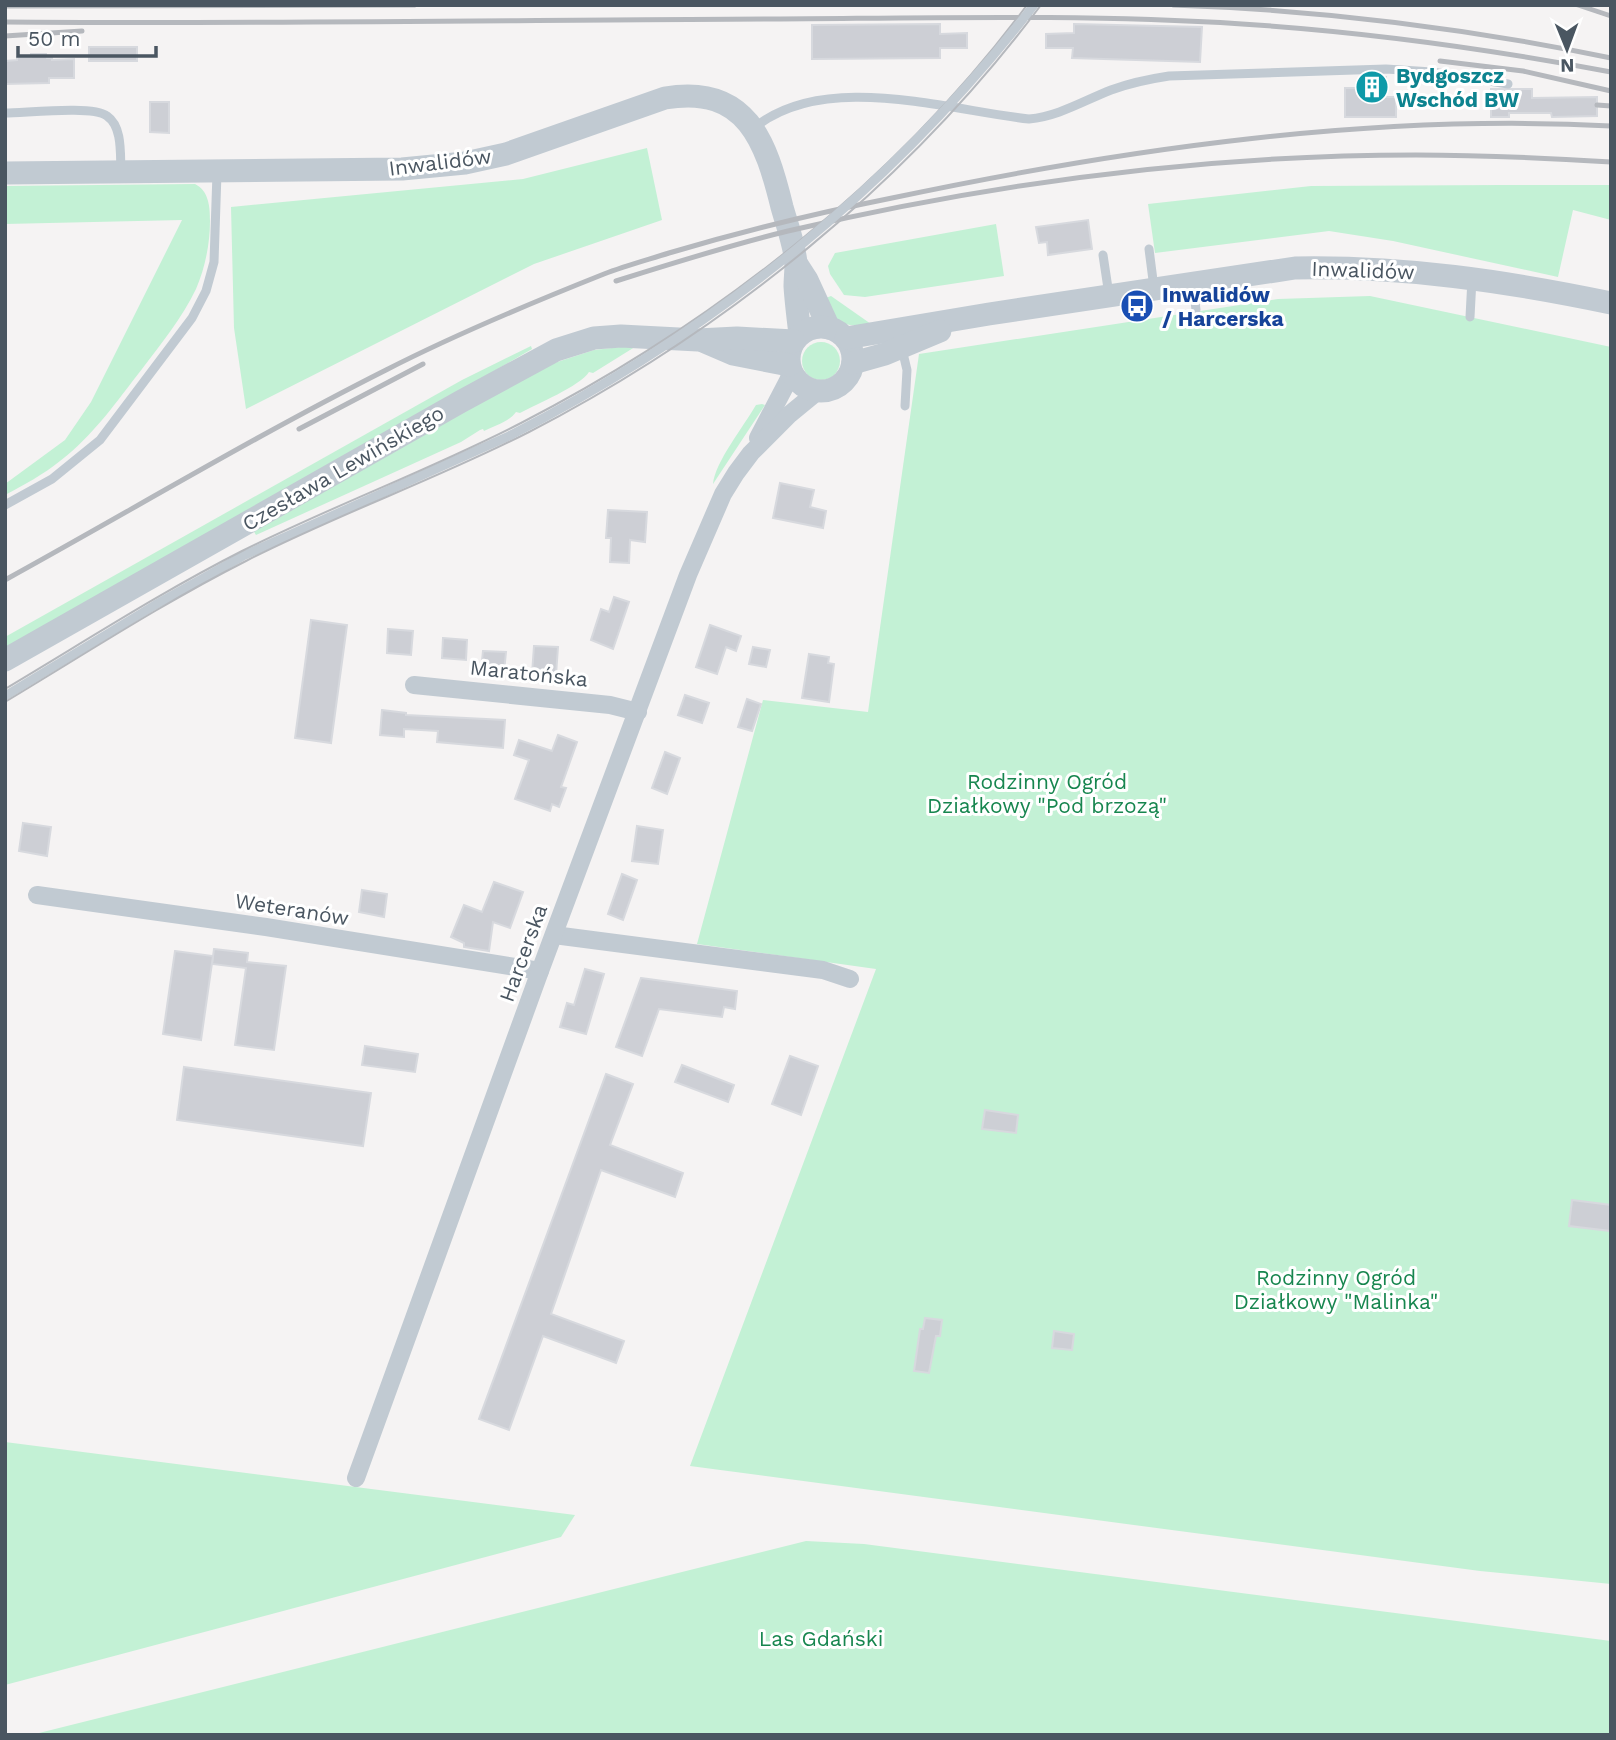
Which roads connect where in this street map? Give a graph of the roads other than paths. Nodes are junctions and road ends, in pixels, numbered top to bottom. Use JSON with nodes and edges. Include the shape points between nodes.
{"nodes":[{"id":1,"x":1034,"y":5,"type":"edge"},
{"id":2,"x":1508,"y":84,"type":"dead end"},
{"id":3,"x":5,"y":113,"type":"edge"},
{"id":4,"x":754,"y":128,"type":"junction"},
{"id":5,"x":217,"y":171,"type":"junction"},
{"id":6,"x":121,"y":172,"type":"junction"},
{"id":7,"x":5,"y":173,"type":"edge"},
{"id":8,"x":1149,"y":249,"type":"dead end"},
{"id":9,"x":1103,"y":256,"type":"dead end"},
{"id":10,"x":796,"y":263,"type":"junction"},
{"id":11,"x":1472,"y":277,"type":"junction"},
{"id":12,"x":1193,"y":282,"type":"junction"},
{"id":13,"x":1154,"y":288,"type":"junction"},
{"id":14,"x":1109,"y":295,"type":"junction"},
{"id":15,"x":1611,"y":303,"type":"edge"},
{"id":16,"x":1196,"y":310,"type":"dead end"},
{"id":17,"x":989,"y":314,"type":"junction"},
{"id":18,"x":1470,"y":317,"type":"dead end"},
{"id":19,"x":838,"y":333,"type":"junction"},
{"id":20,"x":797,"y":338,"type":"junction"},
{"id":21,"x":698,"y":340,"type":"junction"},
{"id":22,"x":902,"y":347,"type":"junction"},
{"id":23,"x":853,"y":363,"type":"junction"},
{"id":24,"x":791,"y":369,"type":"junction"},
{"id":25,"x":818,"y":391,"type":"junction"},
{"id":26,"x":905,"y":406,"type":"dead end"},
{"id":27,"x":751,"y":453,"type":"junction"},
{"id":28,"x":5,"y":505,"type":"edge"},
{"id":29,"x":5,"y":660,"type":"edge"},
{"id":30,"x":414,"y":685,"type":"dead end"},
{"id":31,"x":5,"y":696,"type":"edge"},
{"id":32,"x":638,"y":712,"type":"junction"},
{"id":33,"x":37,"y":895,"type":"dead end"},
{"id":34,"x":554,"y":934,"type":"junction"},
{"id":35,"x":540,"y":971,"type":"junction"},
{"id":36,"x":850,"y":979,"type":"dead end"},
{"id":37,"x":356,"y":1478,"type":"dead end"}],
"edges":[{"from":1,"to":31,"type":"lane","bridge":true,"via":[[971,83],[862,194],[707,318],[580,398],[511,435],[235,561]]},
{"from":2,"to":4,"type":"lane","via":[[1386,69],[1169,76],[1110,90],[1043,118],[854,97],[801,104]]},
{"from":3,"to":6,"type":"lane","via":[[90,110],[107,115],[116,126]]},
{"from":4,"to":5,"type":"street","name":"Inwalidów","via":[[719,102],[678,96],[506,154],[465,163],[401,169]]},
{"from":4,"to":10,"type":"street","name":"Inwalidów","via":[[767,153]]},
{"from":5,"to":6,"type":"street","name":"Inwalidów"},
{"from":5,"to":28,"type":"lane","via":[[214,262],[192,318],[100,440],[51,479]]},
{"from":6,"to":7,"type":"street","name":"Inwalidów"},
{"from":8,"to":13,"type":"lane"},
{"from":9,"to":14,"type":"lane"},
{"from":10,"to":19,"type":"street","name":"Inwalidów"},
{"from":10,"to":20,"type":"street","name":"Inwalidów"},
{"from":11,"to":12,"type":"street","name":"Inwalidów","via":[[1333,267]]},
{"from":11,"to":15,"type":"street","name":"Inwalidów"},
{"from":11,"to":18,"type":"lane"},
{"from":12,"to":13,"type":"street","name":"Inwalidów"},
{"from":12,"to":16,"type":"lane"},
{"from":13,"to":14,"type":"street","name":"Inwalidów"},
{"from":14,"to":17,"type":"street","name":"Inwalidów"},
{"from":17,"to":19,"type":"street","name":"Inwalidów"},
{"from":17,"to":22,"type":"street","name":"Inwalidów"},
{"from":19,"to":20,"type":"street","via":[[816,327]]},
{"from":19,"to":23,"type":"street","via":[[852,348]]},
{"from":20,"to":21,"type":"street","name":"Czesława Lewińskiego"},
{"from":20,"to":24,"type":"street","via":[[789,357]]},
{"from":21,"to":24,"type":"street","name":"Czesława Lewińskiego"},
{"from":21,"to":29,"type":"street","name":"Czesława Lewińskiego","via":[[621,336],[577,343],[546,355]]},
{"from":22,"to":23,"type":"street","name":"Inwalidów"},
{"from":22,"to":26,"type":"lane"},
{"from":23,"to":25,"type":"street","via":[[838,386]]},
{"from":24,"to":25,"type":"street","via":[[798,382]]},
{"from":24,"to":27,"type":"street","name":"Harcerska"},
{"from":25,"to":27,"type":"street","name":"Harcerska"},
{"from":27,"to":32,"type":"street","name":"Harcerska","via":[[723,494]]},
{"from":30,"to":32,"type":"street","name":"Maratońska","via":[[610,705]]},
{"from":32,"to":34,"type":"street","name":"Harcerska"},
{"from":33,"to":35,"type":"street","name":"Weteranów"},
{"from":34,"to":35,"type":"street","name":"Harcerska"},
{"from":34,"to":36,"type":"street","via":[[815,969]]},
{"from":35,"to":37,"type":"street","name":"Harcerska"}]}
